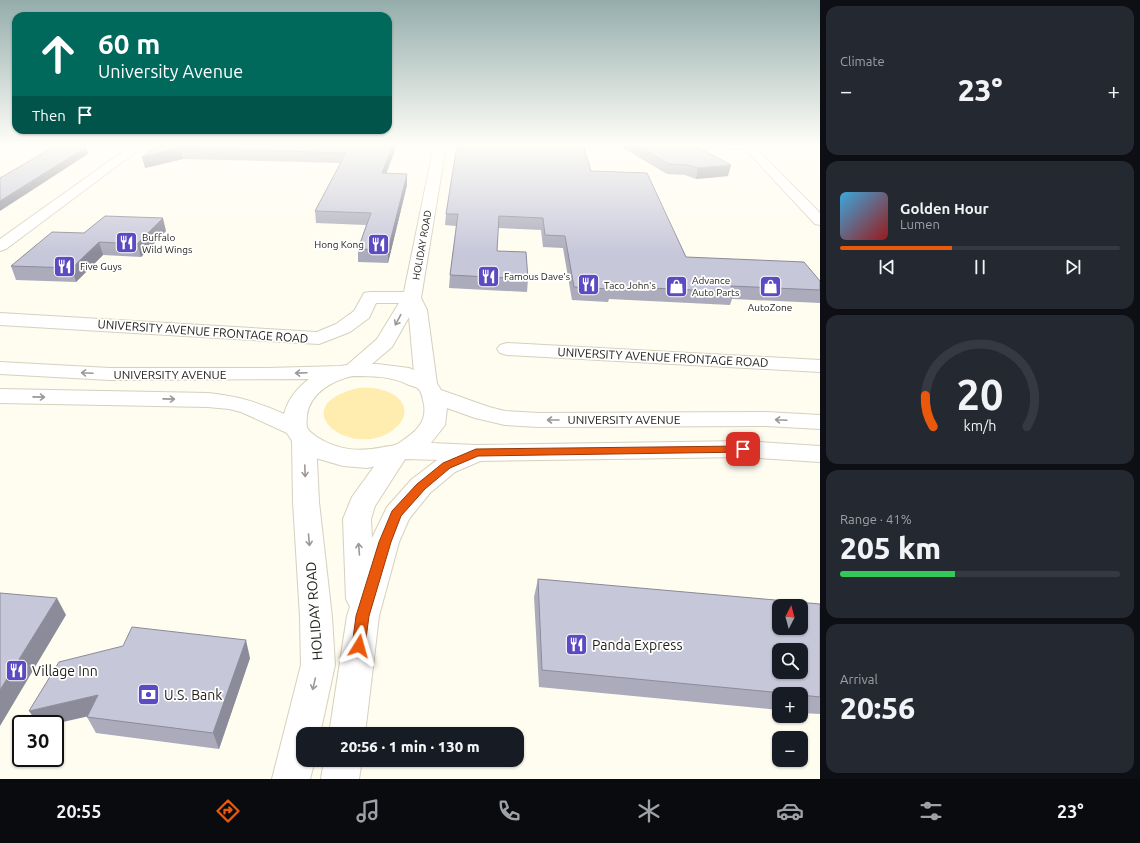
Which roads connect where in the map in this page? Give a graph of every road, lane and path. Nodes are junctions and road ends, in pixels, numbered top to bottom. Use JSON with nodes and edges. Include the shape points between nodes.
{"nodes":[{"id":1,"x":89,"y":181,"type":"edge"},
{"id":2,"x":433,"y":181,"type":"edge"},
{"id":3,"x":782,"y":181,"type":"edge"},
{"id":4,"x":820,"y":221,"type":"edge"},
{"id":5,"x":0,"y":246,"type":"edge"},
{"id":6,"x":412,"y":298,"type":"junction"},
{"id":7,"x":0,"y":319,"type":"edge"},
{"id":8,"x":507,"y":349,"type":"dead end"},
{"id":9,"x":820,"y":366,"type":"edge"},
{"id":10,"x":0,"y":368,"type":"edge"},
{"id":11,"x":346,"y":371,"type":"junction"},
{"id":12,"x":429,"y":390,"type":"junction"},
{"id":13,"x":0,"y":396,"type":"edge"},
{"id":14,"x":820,"y":422,"type":"edge"},
{"id":15,"x":299,"y":434,"type":"junction"},
{"id":16,"x":401,"y":452,"type":"junction"},
{"id":17,"x":476,"y":453,"type":"junction"},
{"id":18,"x":818,"y":454,"type":"edge"},
{"id":19,"x":363,"y":616,"type":"junction"},
{"id":20,"x":347,"y":727,"type":"edge"},
{"id":21,"x":342,"y":767,"type":"edge"},
{"id":22,"x":292,"y":779,"type":"edge"},
{"id":23,"x":340,"y":779,"type":"edge"}],
"edges":[{"from":1,"to":5,"type":"street"},
{"from":2,"to":6,"type":"street","name":"HOLIDAY ROAD"},
{"from":3,"to":4,"type":"street"},
{"from":6,"to":7,"type":"street","name":"UNIVERSITY AVENUE FRONTAGE ROAD","via":[[370,297],[362,314],[343,328],[319,338]]},
{"from":6,"to":11,"type":"street","name":"HOLIDAY ROAD","one_way":true,"via":[[386,343]]},
{"from":6,"to":12,"type":"street","name":"HOLIDAY ROAD","via":[[418,310],[421,347]]},
{"from":8,"to":9,"type":"street","name":"UNIVERSITY AVENUE FRONTAGE ROAD"},
{"from":11,"to":10,"type":"street","name":"UNIVERSITY AVENUE","one_way":true,"via":[[110,374]]},
{"from":11,"to":12,"type":"street","via":[[376,370],[401,373]]},
{"from":11,"to":15,"type":"street","via":[[323,380],[306,393],[297,408]]},
{"from":14,"to":12,"type":"street","name":"UNIVERSITY AVENUE","one_way":true,"via":[[766,419],[512,418],[484,413]]},
{"from":12,"to":16,"type":"street","via":[[436,411],[433,425],[423,438]]},
{"from":13,"to":15,"type":"street","name":"UNIVERSITY AVENUE","one_way":true,"via":[[223,402],[249,407]]},
{"from":15,"to":16,"type":"street","via":[[321,450],[343,457],[368,459]]},
{"from":15,"to":22,"type":"street","name":"HOLIDAY ROAD","one_way":true,"via":[[318,665]]},
{"from":16,"to":17,"type":"street"},
{"from":19,"to":16,"type":"street","one_way":true,"via":[[357,519],[362,504]]},
{"from":17,"to":18,"type":"street","via":[[743,449]]},
{"from":17,"to":19,"type":"street","via":[[446,466],[421,486],[396,514]]},
{"from":19,"to":20,"type":"street"},
{"from":21,"to":23,"type":"street"}]}
